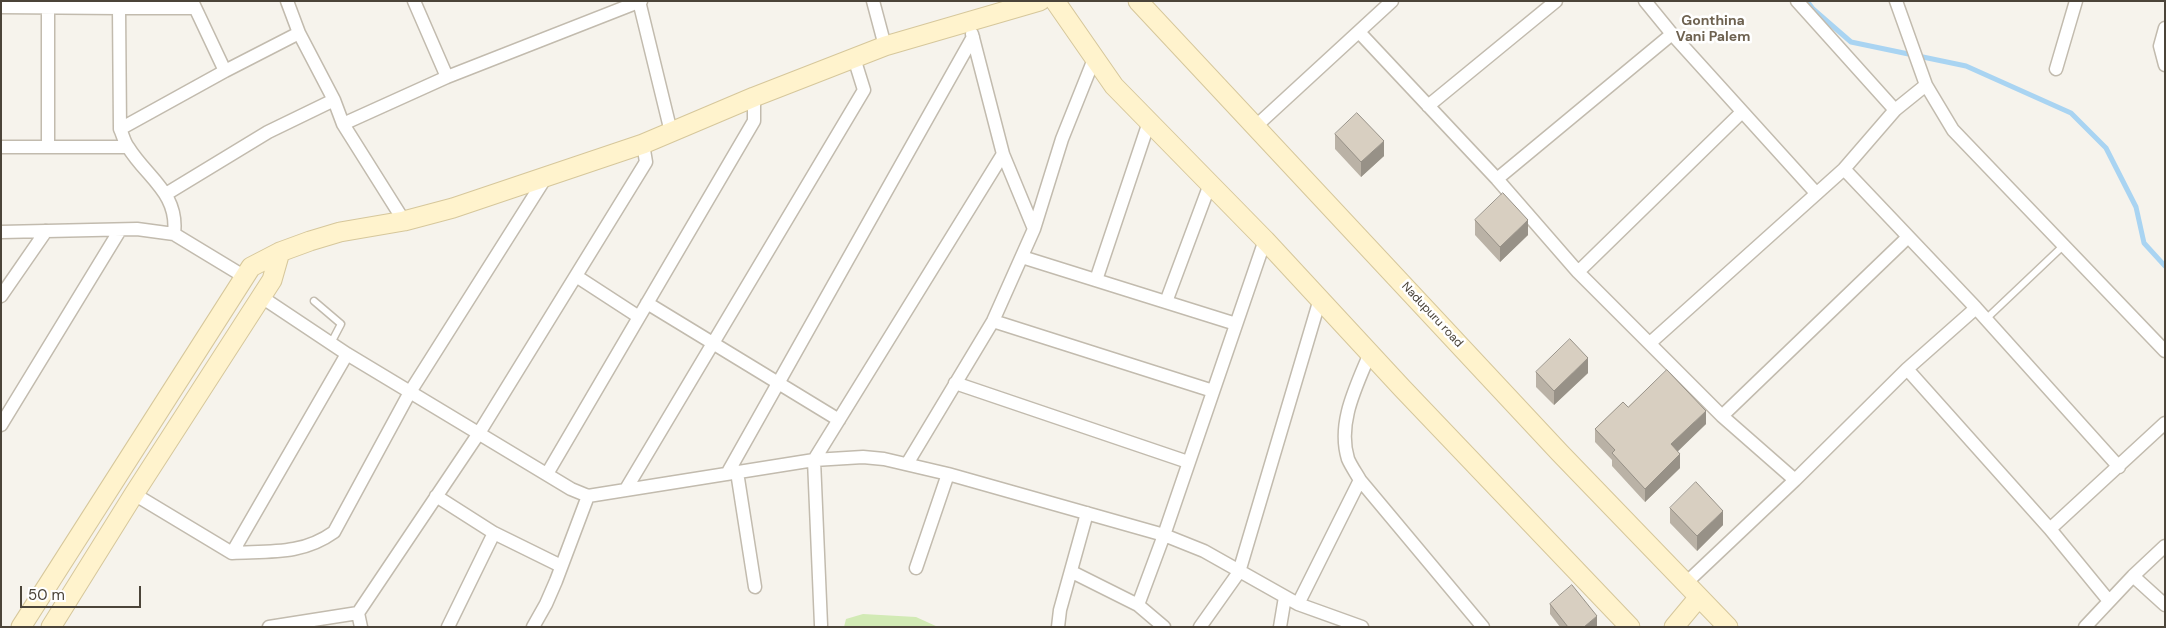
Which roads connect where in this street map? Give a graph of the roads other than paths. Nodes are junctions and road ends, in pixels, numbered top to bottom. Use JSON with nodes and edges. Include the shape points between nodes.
{"nodes":[{"id":1,"x":287,"y":1,"type":"edge"},
{"id":2,"x":414,"y":1,"type":"edge"},
{"id":3,"x":639,"y":1,"type":"edge"},
{"id":4,"x":873,"y":1,"type":"edge"},
{"id":5,"x":1040,"y":1,"type":"edge"},
{"id":6,"x":1055,"y":1,"type":"edge"},
{"id":7,"x":1138,"y":1,"type":"edge"},
{"id":8,"x":1392,"y":1,"type":"edge"},
{"id":9,"x":1556,"y":1,"type":"edge"},
{"id":10,"x":1645,"y":1,"type":"edge"},
{"id":11,"x":1797,"y":1,"type":"edge"},
{"id":12,"x":1896,"y":1,"type":"edge"},
{"id":13,"x":2076,"y":1,"type":"edge"},
{"id":14,"x":193,"y":5,"type":"edge"},
{"id":15,"x":48,"y":6,"type":"junction"},
{"id":16,"x":1,"y":7,"type":"edge"},
{"id":17,"x":119,"y":8,"type":"junction"},
{"id":18,"x":2165,"y":28,"type":"edge"},
{"id":19,"x":971,"y":30,"type":"junction"},
{"id":20,"x":1359,"y":32,"type":"junction"},
{"id":21,"x":299,"y":33,"type":"junction"},
{"id":22,"x":1672,"y":34,"type":"junction"},
{"id":23,"x":885,"y":46,"type":"junction"},
{"id":24,"x":854,"y":58,"type":"junction"},
{"id":25,"x":1094,"y":59,"type":"junction"},
{"id":26,"x":2165,"y":65,"type":"edge"},
{"id":27,"x":2056,"y":69,"type":"dead end"},
{"id":28,"x":225,"y":71,"type":"junction"},
{"id":29,"x":447,"y":76,"type":"junction"},
{"id":30,"x":1926,"y":85,"type":"junction"},
{"id":31,"x":754,"y":97,"type":"junction"},
{"id":32,"x":334,"y":100,"type":"junction"},
{"id":33,"x":1428,"y":106,"type":"junction"},
{"id":34,"x":1895,"y":110,"type":"junction"},
{"id":35,"x":1742,"y":112,"type":"junction"},
{"id":36,"x":1149,"y":122,"type":"junction"},
{"id":37,"x":343,"y":124,"type":"junction"},
{"id":38,"x":1255,"y":126,"type":"junction"},
{"id":39,"x":120,"y":129,"type":"junction"},
{"id":40,"x":670,"y":132,"type":"junction"},
{"id":41,"x":643,"y":144,"type":"junction"},
{"id":42,"x":1,"y":147,"type":"edge"},
{"id":43,"x":48,"y":147,"type":"junction"},
{"id":44,"x":127,"y":147,"type":"junction"},
{"id":45,"x":1003,"y":154,"type":"junction"},
{"id":46,"x":1844,"y":169,"type":"junction"},
{"id":47,"x":546,"y":177,"type":"junction"},
{"id":48,"x":1497,"y":179,"type":"junction"},
{"id":49,"x":1210,"y":184,"type":"junction"},
{"id":50,"x":1816,"y":193,"type":"junction"},
{"id":51,"x":166,"y":194,"type":"junction"},
{"id":52,"x":404,"y":221,"type":"junction"},
{"id":53,"x":1034,"y":229,"type":"junction"},
{"id":54,"x":120,"y":230,"type":"junction"},
{"id":55,"x":46,"y":231,"type":"junction"},
{"id":56,"x":1,"y":232,"type":"edge"},
{"id":57,"x":174,"y":234,"type":"junction"},
{"id":58,"x":1908,"y":237,"type":"junction"},
{"id":59,"x":1265,"y":240,"type":"junction"},
{"id":60,"x":2063,"y":246,"type":"junction"},
{"id":61,"x":280,"y":252,"type":"junction"},
{"id":62,"x":1022,"y":257,"type":"junction"},
{"id":63,"x":1578,"y":272,"type":"junction"},
{"id":64,"x":576,"y":276,"type":"junction"},
{"id":65,"x":245,"y":277,"type":"junction"},
{"id":66,"x":1096,"y":280,"type":"junction"},
{"id":67,"x":1,"y":296,"type":"edge"},
{"id":68,"x":260,"y":296,"type":"junction"},
{"id":69,"x":1320,"y":299,"type":"junction"},
{"id":70,"x":314,"y":301,"type":"dead end"},
{"id":71,"x":1166,"y":302,"type":"junction"},
{"id":72,"x":647,"y":303,"type":"junction"},
{"id":73,"x":1976,"y":308,"type":"junction"},
{"id":74,"x":640,"y":317,"type":"junction"},
{"id":75,"x":1985,"y":319,"type":"junction"},
{"id":76,"x":993,"y":321,"type":"junction"},
{"id":77,"x":1236,"y":324,"type":"junction"},
{"id":78,"x":713,"y":342,"type":"junction"},
{"id":79,"x":331,"y":343,"type":"junction"},
{"id":80,"x":1650,"y":343,"type":"junction"},
{"id":81,"x":2165,"y":351,"type":"edge"},
{"id":82,"x":347,"y":354,"type":"junction"},
{"id":83,"x":1370,"y":354,"type":"junction"},
{"id":84,"x":1907,"y":369,"type":"junction"},
{"id":85,"x":779,"y":382,"type":"junction"},
{"id":86,"x":955,"y":383,"type":"junction"},
{"id":87,"x":1213,"y":391,"type":"junction"},
{"id":88,"x":410,"y":392,"type":"junction"},
{"id":89,"x":1722,"y":416,"type":"junction"},
{"id":90,"x":839,"y":420,"type":"junction"},
{"id":91,"x":2165,"y":423,"type":"edge"},
{"id":92,"x":1,"y":425,"type":"edge"},
{"id":93,"x":479,"y":433,"type":"junction"},
{"id":94,"x":814,"y":460,"type":"junction"},
{"id":95,"x":1188,"y":462,"type":"junction"},
{"id":96,"x":907,"y":464,"type":"junction"},
{"id":97,"x":2119,"y":467,"type":"junction"},
{"id":98,"x":732,"y":473,"type":"junction"},
{"id":99,"x":547,"y":474,"type":"junction"},
{"id":100,"x":948,"y":474,"type":"junction"},
{"id":101,"x":1360,"y":480,"type":"junction"},
{"id":102,"x":1795,"y":480,"type":"junction"},
{"id":103,"x":626,"y":489,"type":"junction"},
{"id":104,"x":134,"y":494,"type":"junction"},
{"id":105,"x":436,"y":496,"type":"junction"},
{"id":106,"x":588,"y":496,"type":"junction"},
{"id":107,"x":1087,"y":513,"type":"junction"},
{"id":108,"x":2050,"y":529,"type":"junction"},
{"id":109,"x":494,"y":533,"type":"junction"},
{"id":110,"x":1164,"y":535,"type":"junction"},
{"id":111,"x":2165,"y":546,"type":"edge"},
{"id":112,"x":232,"y":553,"type":"junction"},
{"id":113,"x":561,"y":566,"type":"junction"},
{"id":114,"x":916,"y":568,"type":"dead end"},
{"id":115,"x":1072,"y":572,"type":"junction"},
{"id":116,"x":1240,"y":572,"type":"junction"},
{"id":117,"x":2132,"y":576,"type":"junction"},
{"id":118,"x":1686,"y":583,"type":"junction"},
{"id":119,"x":755,"y":588,"type":"dead end"},
{"id":120,"x":1285,"y":597,"type":"junction"},
{"id":121,"x":1699,"y":597,"type":"junction"},
{"id":122,"x":2109,"y":601,"type":"junction"},
{"id":123,"x":1298,"y":604,"type":"junction"},
{"id":124,"x":1138,"y":605,"type":"junction"},
{"id":125,"x":2165,"y":605,"type":"edge"},
{"id":126,"x":358,"y":613,"type":"junction"},
{"id":127,"x":1345,"y":624,"type":"edge"},
{"id":128,"x":821,"y":625,"type":"dead end"},
{"id":129,"x":21,"y":627,"type":"edge"},
{"id":130,"x":51,"y":627,"type":"edge"},
{"id":131,"x":269,"y":627,"type":"edge"},
{"id":132,"x":360,"y":627,"type":"edge"},
{"id":133,"x":448,"y":627,"type":"edge"},
{"id":134,"x":533,"y":627,"type":"edge"},
{"id":135,"x":1058,"y":627,"type":"edge"},
{"id":136,"x":1164,"y":627,"type":"edge"},
{"id":137,"x":1200,"y":627,"type":"edge"},
{"id":138,"x":1280,"y":627,"type":"edge"},
{"id":139,"x":1362,"y":627,"type":"edge"},
{"id":140,"x":1483,"y":627,"type":"edge"},
{"id":141,"x":1630,"y":627,"type":"edge"},
{"id":142,"x":1674,"y":627,"type":"edge"},
{"id":143,"x":1728,"y":627,"type":"edge"},
{"id":144,"x":2085,"y":627,"type":"edge"}],
"edges":[{"from":1,"to":21,"type":"street"},
{"from":2,"to":29,"type":"street"},
{"from":3,"to":29,"type":"street"},
{"from":3,"to":40,"type":"street"},
{"from":4,"to":23,"type":"street"},
{"from":5,"to":19,"type":"street"},
{"from":6,"to":25,"type":"street"},
{"from":7,"to":38,"type":"street","name":"Nadupuru road"},
{"from":8,"to":20,"type":"street"},
{"from":9,"to":33,"type":"street"},
{"from":10,"to":22,"type":"street"},
{"from":11,"to":34,"type":"street"},
{"from":12,"to":30,"type":"street"},
{"from":13,"to":27,"type":"street"},
{"from":14,"to":17,"type":"street"},
{"from":14,"to":28,"type":"street"},
{"from":15,"to":16,"type":"street"},
{"from":15,"to":17,"type":"street"},
{"from":15,"to":43,"type":"street"},
{"from":17,"to":39,"type":"street"},
{"from":18,"to":26,"type":"street","via":[[2160,46]]},
{"from":19,"to":23,"type":"street"},
{"from":19,"to":45,"type":"street"},
{"from":19,"to":85,"type":"street"},
{"from":20,"to":33,"type":"street"},
{"from":20,"to":38,"type":"street"},
{"from":21,"to":28,"type":"street"},
{"from":21,"to":32,"type":"street"},
{"from":22,"to":35,"type":"street"},
{"from":22,"to":48,"type":"street"},
{"from":23,"to":24,"type":"street"},
{"from":24,"to":31,"type":"street"},
{"from":24,"to":78,"type":"street","via":[[864,90]]},
{"from":25,"to":36,"type":"street","via":[[1114,86]]},
{"from":25,"to":53,"type":"street","via":[[1062,139]]},
{"from":28,"to":39,"type":"street"},
{"from":29,"to":37,"type":"street"},
{"from":30,"to":34,"type":"street"},
{"from":30,"to":60,"type":"street","via":[[1953,130]]},
{"from":31,"to":40,"type":"street"},
{"from":31,"to":72,"type":"street","via":[[754,121]]},
{"from":32,"to":37,"type":"street"},
{"from":32,"to":51,"type":"street","via":[[268,132]]},
{"from":33,"to":48,"type":"street"},
{"from":34,"to":46,"type":"street"},
{"from":35,"to":50,"type":"street"},
{"from":35,"to":63,"type":"street"},
{"from":36,"to":49,"type":"street"},
{"from":36,"to":66,"type":"street"},
{"from":37,"to":52,"type":"street"},
{"from":38,"to":118,"type":"street","name":"Nadupuru road"},
{"from":39,"to":44,"type":"street"},
{"from":40,"to":41,"type":"street"},
{"from":41,"to":47,"type":"street"},
{"from":41,"to":64,"type":"street","via":[[646,162]]},
{"from":42,"to":43,"type":"street"},
{"from":43,"to":44,"type":"street"},
{"from":44,"to":51,"type":"street"},
{"from":45,"to":53,"type":"street"},
{"from":45,"to":90,"type":"street"},
{"from":46,"to":50,"type":"street"},
{"from":46,"to":58,"type":"street"},
{"from":47,"to":52,"type":"street"},
{"from":47,"to":88,"type":"street"},
{"from":48,"to":63,"type":"street"},
{"from":49,"to":59,"type":"street"},
{"from":49,"to":71,"type":"street"},
{"from":50,"to":80,"type":"street"},
{"from":51,"to":57,"type":"street","via":[[175,221]]},
{"from":52,"to":61,"type":"street","via":[[340,232]]},
{"from":53,"to":62,"type":"street"},
{"from":54,"to":55,"type":"street"},
{"from":54,"to":57,"type":"street"},
{"from":54,"to":92,"type":"street"},
{"from":55,"to":56,"type":"street"},
{"from":55,"to":67,"type":"street"},
{"from":57,"to":65,"type":"street"},
{"from":58,"to":73,"type":"street"},
{"from":58,"to":89,"type":"street"},
{"from":59,"to":69,"type":"street"},
{"from":59,"to":77,"type":"street"},
{"from":60,"to":75,"type":"lane"},
{"from":60,"to":81,"type":"street"},
{"from":61,"to":65,"type":"street","via":[[251,267]]},
{"from":61,"to":68,"type":"street","via":[[272,280]]},
{"from":62,"to":66,"type":"street"},
{"from":62,"to":76,"type":"street"},
{"from":63,"to":80,"type":"street"},
{"from":64,"to":74,"type":"street"},
{"from":64,"to":93,"type":"street"},
{"from":65,"to":129,"type":"street"},
{"from":66,"to":71,"type":"street"},
{"from":68,"to":79,"type":"street"},
{"from":68,"to":104,"type":"street"},
{"from":69,"to":83,"type":"street"},
{"from":69,"to":116,"type":"street"},
{"from":70,"to":79,"type":"lane","via":[[341,324]]},
{"from":71,"to":77,"type":"street"},
{"from":72,"to":74,"type":"street"},
{"from":72,"to":78,"type":"street"},
{"from":73,"to":75,"type":"street"},
{"from":73,"to":84,"type":"street"},
{"from":74,"to":99,"type":"street"},
{"from":75,"to":97,"type":"street"},
{"from":76,"to":86,"type":"street"},
{"from":76,"to":87,"type":"street"},
{"from":77,"to":87,"type":"street"},
{"from":78,"to":85,"type":"street"},
{"from":78,"to":103,"type":"street"},
{"from":79,"to":82,"type":"street"},
{"from":80,"to":89,"type":"street"},
{"from":82,"to":88,"type":"street"},
{"from":82,"to":112,"type":"street"},
{"from":83,"to":101,"type":"street","via":[[1352,398],[1344,438],[1349,460]]},
{"from":83,"to":141,"type":"street"},
{"from":84,"to":102,"type":"street"},
{"from":84,"to":108,"type":"street"},
{"from":85,"to":90,"type":"street"},
{"from":85,"to":98,"type":"street"},
{"from":86,"to":95,"type":"street"},
{"from":86,"to":96,"type":"street"},
{"from":87,"to":95,"type":"street"},
{"from":88,"to":93,"type":"street"},
{"from":88,"to":112,"type":"street","via":[[334,532],[318,543],[296,550]]},
{"from":89,"to":102,"type":"street"},
{"from":90,"to":94,"type":"street"},
{"from":91,"to":97,"type":"street"},
{"from":93,"to":99,"type":"street"},
{"from":93,"to":105,"type":"street"},
{"from":94,"to":96,"type":"street","via":[[863,457]]},
{"from":94,"to":98,"type":"street"},
{"from":94,"to":128,"type":"street"},
{"from":95,"to":110,"type":"street"},
{"from":96,"to":100,"type":"street"},
{"from":97,"to":108,"type":"street"},
{"from":98,"to":103,"type":"street"},
{"from":98,"to":119,"type":"street"},
{"from":99,"to":106,"type":"street"},
{"from":100,"to":107,"type":"street"},
{"from":100,"to":114,"type":"street"},
{"from":101,"to":123,"type":"street"},
{"from":101,"to":140,"type":"street"},
{"from":102,"to":118,"type":"street"},
{"from":103,"to":106,"type":"street"},
{"from":104,"to":112,"type":"street"},
{"from":104,"to":130,"type":"street"},
{"from":105,"to":109,"type":"street"},
{"from":105,"to":126,"type":"street"},
{"from":106,"to":113,"type":"street"},
{"from":107,"to":110,"type":"street"},
{"from":107,"to":115,"type":"street"},
{"from":108,"to":122,"type":"street"},
{"from":109,"to":113,"type":"street"},
{"from":109,"to":133,"type":"street"},
{"from":110,"to":116,"type":"street","via":[[1204,551]]},
{"from":110,"to":124,"type":"street"},
{"from":111,"to":117,"type":"street"},
{"from":113,"to":134,"type":"street"},
{"from":115,"to":124,"type":"street"},
{"from":115,"to":135,"type":"street"},
{"from":116,"to":120,"type":"street"},
{"from":116,"to":137,"type":"street"},
{"from":117,"to":122,"type":"street"},
{"from":117,"to":125,"type":"street"},
{"from":118,"to":121,"type":"street","name":"Nadupuru road"},
{"from":120,"to":123,"type":"street"},
{"from":120,"to":138,"type":"street"},
{"from":121,"to":142,"type":"street"},
{"from":121,"to":143,"type":"street","name":"Nadupuru road"},
{"from":122,"to":144,"type":"street"},
{"from":123,"to":127,"type":"street"},
{"from":124,"to":136,"type":"street"},
{"from":126,"to":131,"type":"street"},
{"from":126,"to":132,"type":"street"},
{"from":127,"to":139,"type":"street"}]}
